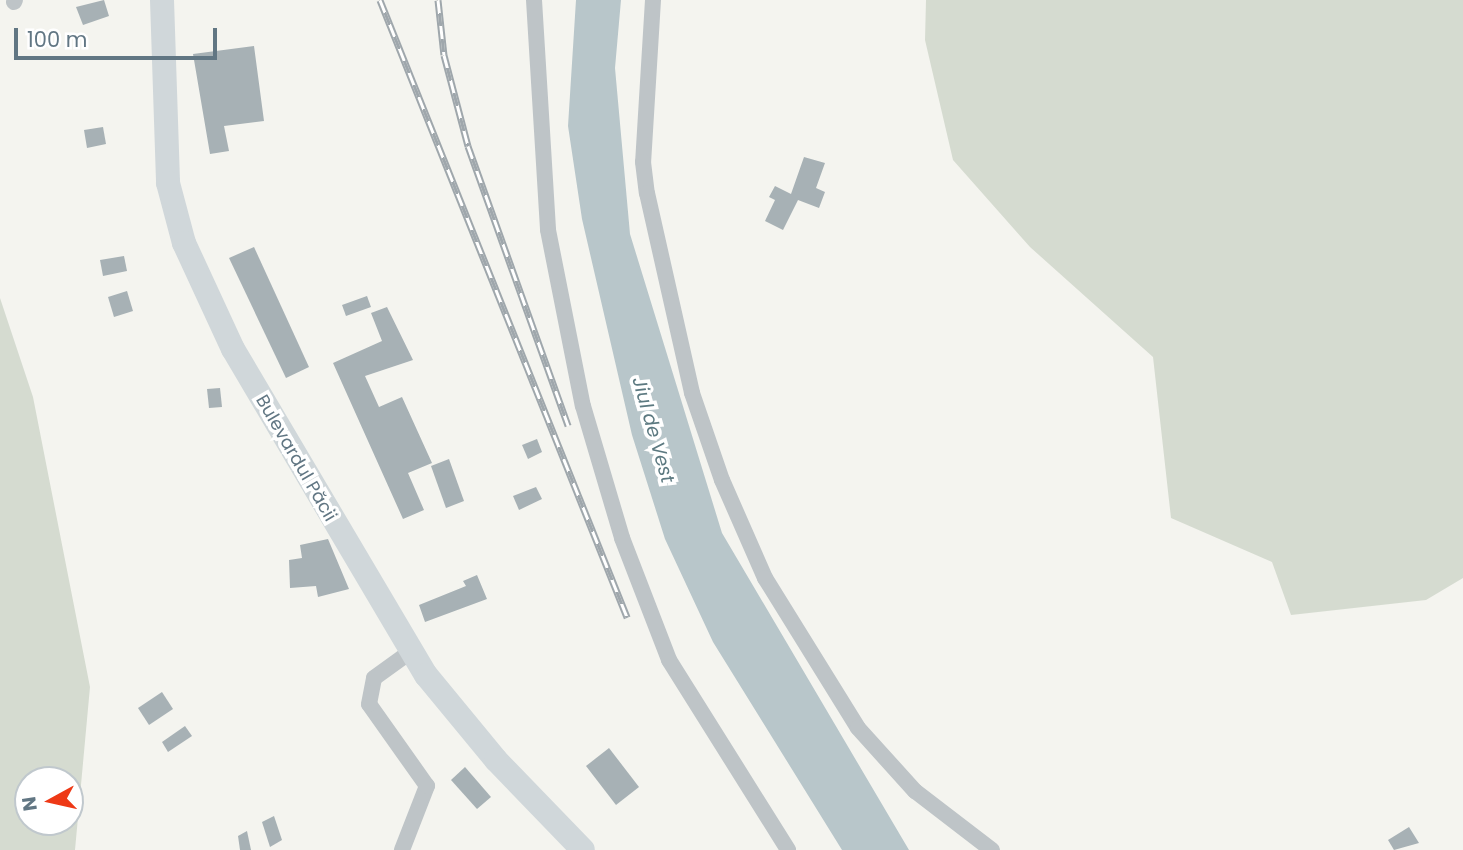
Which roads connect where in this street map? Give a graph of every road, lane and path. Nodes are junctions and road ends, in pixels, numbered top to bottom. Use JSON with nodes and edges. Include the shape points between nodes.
{"nodes":[{"id":1,"x":162,"y":0,"type":"edge"},
{"id":2,"x":534,"y":0,"type":"edge"},
{"id":3,"x":653,"y":0,"type":"edge"},
{"id":4,"x":410,"y":652,"type":"junction"},
{"id":5,"x":402,"y":850,"type":"edge"},
{"id":6,"x":583,"y":850,"type":"edge"},
{"id":7,"x":788,"y":850,"type":"edge"},
{"id":8,"x":992,"y":850,"type":"edge"}],
"edges":[{"from":1,"to":4,"type":"main road","name":"Bulevardul Păcii","via":[[165,163],[184,243],[278,430]]},
{"from":2,"to":7,"type":"street","via":[[548,230],[583,406],[622,538],[669,660]]},
{"from":3,"to":8,"type":"street","via":[[643,162],[647,193],[692,393],[722,480],[765,578],[858,728],[924,799]]},
{"from":4,"to":5,"type":"street","via":[[374,678],[369,704],[427,786]]},
{"from":4,"to":6,"type":"main road","name":"Bulevardul Păcii","via":[[467,728]]}]}
